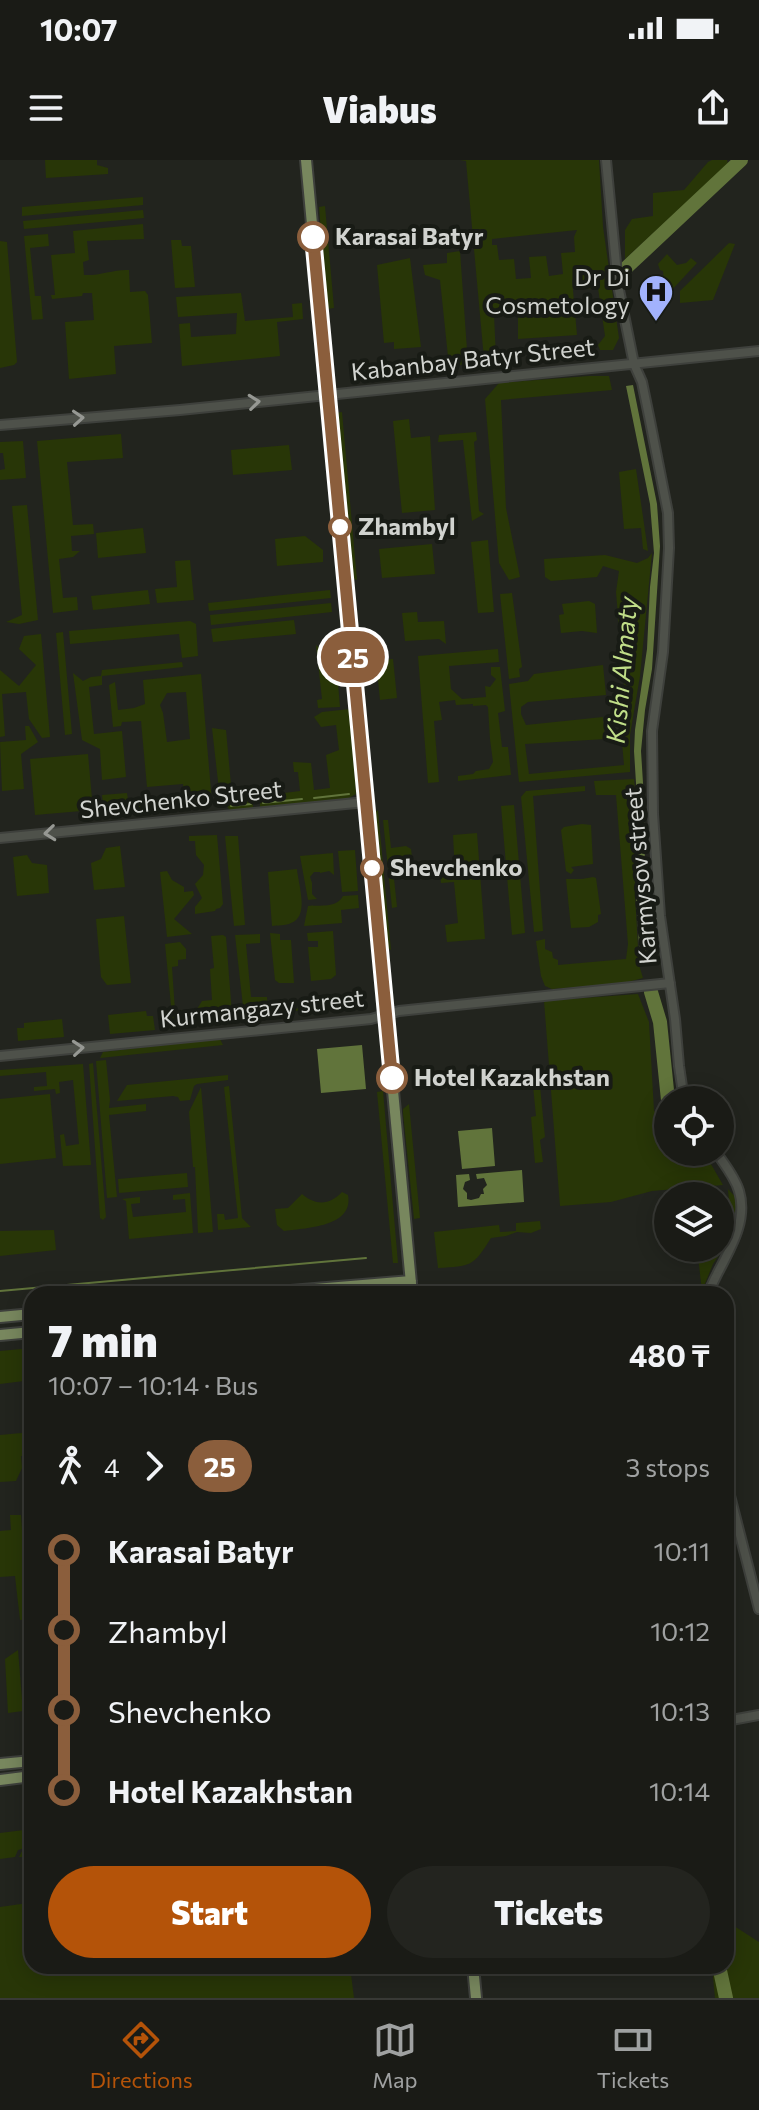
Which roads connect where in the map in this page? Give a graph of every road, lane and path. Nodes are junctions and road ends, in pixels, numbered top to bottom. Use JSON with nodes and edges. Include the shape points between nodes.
{"nodes":[{"id":1,"x":306,"y":160,"type":"edge"},
{"id":2,"x":606,"y":160,"type":"edge"},
{"id":3,"x":759,"y":351,"type":"edge"},
{"id":4,"x":634,"y":364,"type":"junction"},
{"id":5,"x":328,"y":394,"type":"junction"},
{"id":6,"x":0,"y":425,"type":"edge"},
{"id":7,"x":366,"y":802,"type":"junction"},
{"id":8,"x":0,"y":838,"type":"edge"},
{"id":9,"x":670,"y":983,"type":"junction"},
{"id":10,"x":386,"y":1016,"type":"junction"},
{"id":11,"x":0,"y":1056,"type":"edge"},
{"id":12,"x":682,"y":1086,"type":"edge"},
{"id":13,"x":724,"y":1166,"type":"edge"},
{"id":14,"x":411,"y":1281,"type":"junction"},
{"id":15,"x":350,"y":1286,"type":"edge"},
{"id":16,"x":411,"y":1286,"type":"edge"},
{"id":17,"x":712,"y":1286,"type":"edge"},
{"id":18,"x":24,"y":1315,"type":"edge"},
{"id":19,"x":0,"y":1317,"type":"edge"},
{"id":20,"x":24,"y":1333,"type":"edge"},
{"id":21,"x":0,"y":1335,"type":"edge"},
{"id":22,"x":734,"y":1511,"type":"edge"},
{"id":23,"x":759,"y":1609,"type":"edge"},
{"id":24,"x":759,"y":1715,"type":"edge"},
{"id":25,"x":734,"y":1720,"type":"edge"},
{"id":26,"x":24,"y":1762,"type":"edge"},
{"id":27,"x":0,"y":1764,"type":"edge"},
{"id":28,"x":24,"y":1777,"type":"edge"},
{"id":29,"x":0,"y":1780,"type":"edge"},
{"id":30,"x":474,"y":1974,"type":"edge"},
{"id":31,"x":476,"y":1998,"type":"edge"}],
"edges":[{"from":1,"to":5,"type":"main road"},
{"from":2,"to":4,"type":"street","name":"Karmysov street","via":[[618,285]]},
{"from":3,"to":4,"type":"street","name":"Kabanbay Batyr Street"},
{"from":4,"to":5,"type":"street","name":"Kabanbay Batyr Street"},
{"from":4,"to":9,"type":"street","name":"Karmysov street","via":[[668,513],[666,609],[652,748],[657,888]]},
{"from":6,"to":5,"type":"street","name":"Kabanbay Batyr Street","one_way":true},
{"from":5,"to":7,"type":"main road"},
{"from":7,"to":8,"type":"street","name":"Shevchenko Street","one_way":true},
{"from":7,"to":10,"type":"main road"},
{"from":9,"to":10,"type":"street","name":"Kurmangazy street"},
{"from":9,"to":12,"type":"street","name":"Karmysov street"},
{"from":11,"to":10,"type":"street","name":"Kurmangazy street","one_way":true},
{"from":10,"to":14,"type":"main road"},
{"from":13,"to":17,"type":"street","via":[[739,1191],[740,1218]]},
{"from":14,"to":15,"type":"main road"},
{"from":14,"to":16,"type":"main road"},
{"from":18,"to":19,"type":"main road"},
{"from":20,"to":21,"type":"main road"},
{"from":22,"to":23,"type":"street"},
{"from":24,"to":25,"type":"street"},
{"from":26,"to":27,"type":"main road"},
{"from":28,"to":29,"type":"main road"},
{"from":30,"to":31,"type":"main road"}]}
